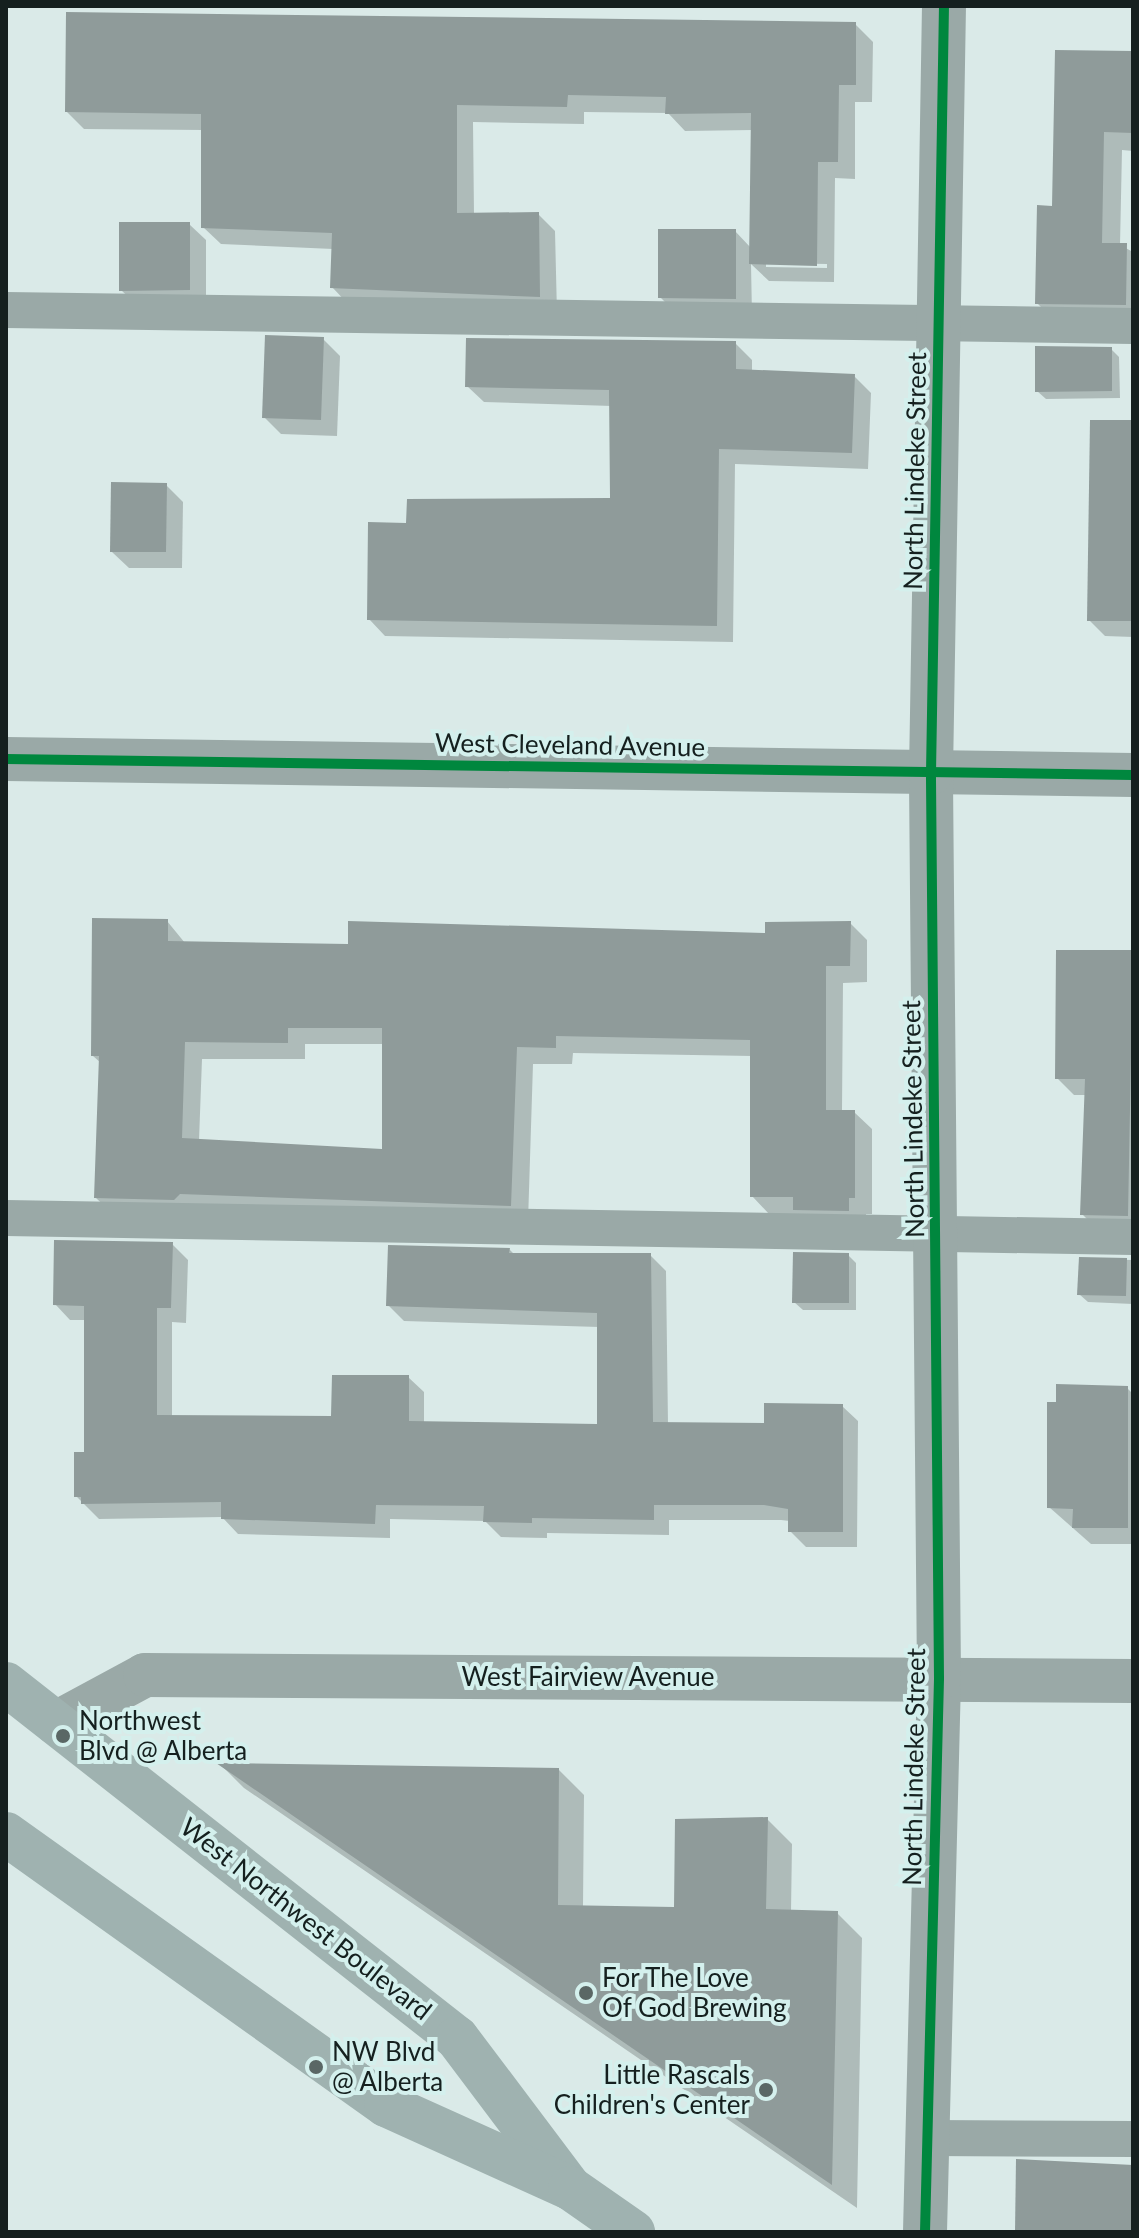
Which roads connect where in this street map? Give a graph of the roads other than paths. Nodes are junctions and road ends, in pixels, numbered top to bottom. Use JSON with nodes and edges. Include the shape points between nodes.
{"nodes":[{"id":1,"x":944,"y":6,"type":"edge"},
{"id":2,"x":6,"y":310,"type":"edge"},
{"id":3,"x":939,"y":324,"type":"junction"},
{"id":4,"x":1133,"y":326,"type":"edge"},
{"id":5,"x":6,"y":759,"type":"edge"},
{"id":6,"x":931,"y":773,"type":"junction"},
{"id":7,"x":1133,"y":775,"type":"edge"},
{"id":8,"x":6,"y":1218,"type":"edge"},
{"id":9,"x":937,"y":1235,"type":"junction"},
{"id":10,"x":1133,"y":1237,"type":"edge"},
{"id":11,"x":939,"y":1678,"type":"junction"},
{"id":12,"x":1133,"y":1681,"type":"edge"},
{"id":13,"x":6,"y":1684,"type":"edge"},
{"id":14,"x":56,"y":1723,"type":"junction"},
{"id":15,"x":6,"y":1834,"type":"edge"},
{"id":16,"x":928,"y":2138,"type":"junction"},
{"id":17,"x":1133,"y":2139,"type":"edge"},
{"id":18,"x":570,"y":2188,"type":"junction"},
{"id":19,"x":633,"y":2232,"type":"edge"},
{"id":20,"x":925,"y":2232,"type":"edge"}],
"edges":[{"from":1,"to":3,"type":"street","name":"North Lindeke Street"},
{"from":2,"to":3,"type":"lane"},
{"from":3,"to":4,"type":"lane"},
{"from":3,"to":6,"type":"street","name":"North Lindeke Street"},
{"from":5,"to":6,"type":"street","name":"West Cleveland Avenue"},
{"from":6,"to":7,"type":"street","name":"West Cleveland Avenue"},
{"from":6,"to":9,"type":"street","name":"North Lindeke Street"},
{"from":8,"to":9,"type":"lane"},
{"from":9,"to":10,"type":"lane"},
{"from":9,"to":11,"type":"street","name":"North Lindeke Street"},
{"from":11,"to":12,"type":"street","name":"West Fairview Avenue"},
{"from":11,"to":14,"type":"street","name":"West Fairview Avenue","via":[[145,1675]]},
{"from":11,"to":16,"type":"street","name":"North Lindeke Street"},
{"from":13,"to":14,"type":"main road","name":"West Northwest Boulevard"},
{"from":14,"to":18,"type":"main road","name":"West Northwest Boulevard","via":[[457,2038]]},
{"from":15,"to":18,"type":"main road","name":"West Northwest Boulevard","via":[[386,2105]]},
{"from":16,"to":17,"type":"lane"},
{"from":16,"to":20,"type":"street","name":"North Lindeke Street"},
{"from":18,"to":19,"type":"main road","name":"West Northwest Boulevard"}]}
